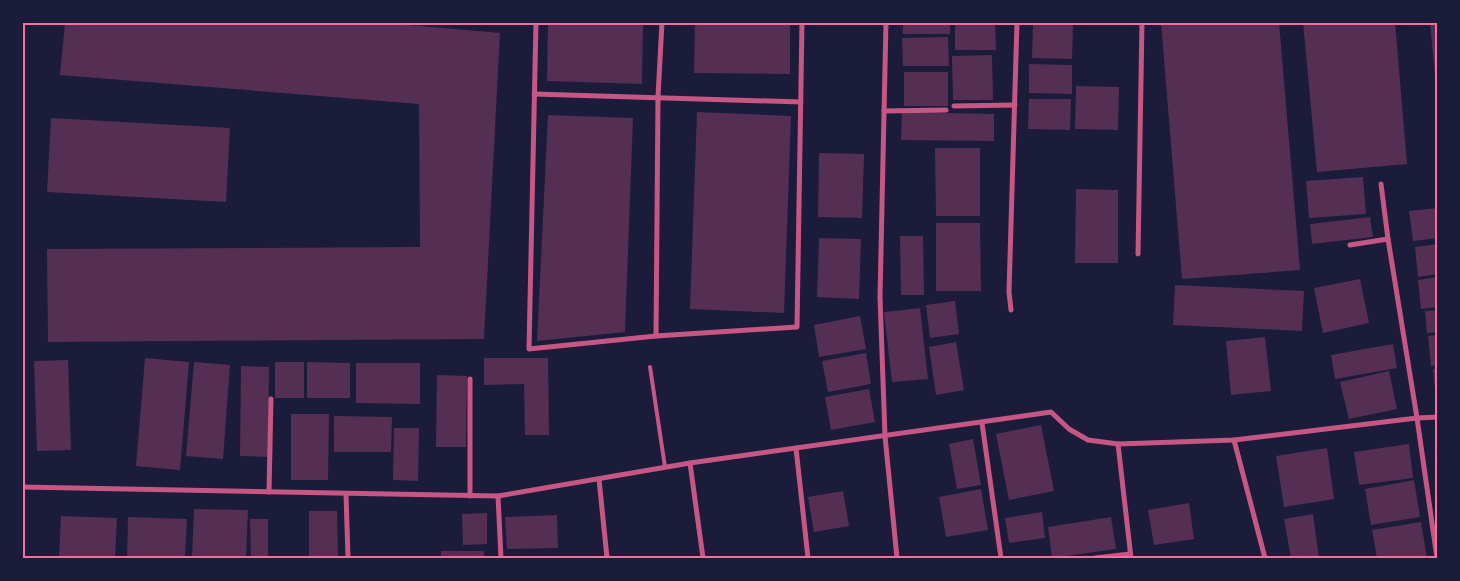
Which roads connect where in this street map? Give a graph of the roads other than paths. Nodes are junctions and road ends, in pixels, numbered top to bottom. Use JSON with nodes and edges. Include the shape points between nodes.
{"nodes":[{"id":1,"x":536,"y":22,"type":"edge"},
{"id":2,"x":662,"y":22,"type":"edge"},
{"id":3,"x":802,"y":22,"type":"edge"},
{"id":4,"x":886,"y":22,"type":"edge"},
{"id":5,"x":1018,"y":22,"type":"edge"},
{"id":6,"x":1142,"y":22,"type":"edge"},
{"id":7,"x":534,"y":94,"type":"junction"},
{"id":8,"x":658,"y":97,"type":"junction"},
{"id":9,"x":801,"y":102,"type":"junction"},
{"id":10,"x":1015,"y":105,"type":"junction"},
{"id":11,"x":954,"y":106,"type":"dead end"},
{"id":12,"x":946,"y":110,"type":"dead end"},
{"id":13,"x":884,"y":111,"type":"junction"},
{"id":14,"x":1381,"y":184,"type":"dead end"},
{"id":15,"x":1388,"y":239,"type":"junction"},
{"id":16,"x":1350,"y":245,"type":"dead end"},
{"id":17,"x":1138,"y":254,"type":"dead end"},
{"id":18,"x":1011,"y":310,"type":"dead end"},
{"id":19,"x":656,"y":336,"type":"junction"},
{"id":20,"x":650,"y":367,"type":"dead end"},
{"id":21,"x":470,"y":379,"type":"dead end"},
{"id":22,"x":271,"y":399,"type":"dead end"},
{"id":23,"x":1438,"y":417,"type":"edge"},
{"id":24,"x":1417,"y":418,"type":"junction"},
{"id":25,"x":982,"y":423,"type":"junction"},
{"id":26,"x":885,"y":436,"type":"junction"},
{"id":27,"x":1234,"y":440,"type":"junction"},
{"id":28,"x":1118,"y":444,"type":"junction"},
{"id":29,"x":796,"y":448,"type":"junction"},
{"id":30,"x":690,"y":463,"type":"junction"},
{"id":31,"x":665,"y":467,"type":"junction"},
{"id":32,"x":599,"y":479,"type":"junction"},
{"id":33,"x":22,"y":487,"type":"edge"},
{"id":34,"x":269,"y":492,"type":"junction"},
{"id":35,"x":346,"y":494,"type":"junction"},
{"id":36,"x":470,"y":496,"type":"junction"},
{"id":37,"x":498,"y":496,"type":"junction"},
{"id":38,"x":1131,"y":556,"type":"edge"},
{"id":39,"x":348,"y":558,"type":"edge"},
{"id":40,"x":500,"y":558,"type":"edge"},
{"id":41,"x":607,"y":558,"type":"edge"},
{"id":42,"x":703,"y":558,"type":"edge"},
{"id":43,"x":808,"y":558,"type":"edge"},
{"id":44,"x":897,"y":558,"type":"edge"},
{"id":45,"x":1001,"y":558,"type":"edge"},
{"id":46,"x":1095,"y":558,"type":"edge"},
{"id":47,"x":1265,"y":558,"type":"edge"},
{"id":48,"x":1437,"y":558,"type":"edge"}],
"edges":[{"from":1,"to":7,"type":"street"},
{"from":2,"to":8,"type":"street"},
{"from":3,"to":9,"type":"street"},
{"from":4,"to":13,"type":"street"},
{"from":5,"to":10,"type":"street"},
{"from":6,"to":17,"type":"street"},
{"from":7,"to":8,"type":"street"},
{"from":7,"to":19,"type":"street","via":[[529,349]]},
{"from":8,"to":9,"type":"street"},
{"from":8,"to":19,"type":"street"},
{"from":9,"to":19,"type":"street","via":[[797,327]]},
{"from":10,"to":11,"type":"street"},
{"from":10,"to":18,"type":"street"},
{"from":12,"to":13,"type":"street"},
{"from":13,"to":26,"type":"street","via":[[880,297]]},
{"from":14,"to":15,"type":"street"},
{"from":15,"to":16,"type":"street"},
{"from":15,"to":24,"type":"street"},
{"from":20,"to":31,"type":"lane"},
{"from":21,"to":36,"type":"street"},
{"from":22,"to":34,"type":"street"},
{"from":23,"to":24,"type":"street"},
{"from":24,"to":27,"type":"street"},
{"from":24,"to":48,"type":"street"},
{"from":25,"to":26,"type":"street"},
{"from":25,"to":28,"type":"street","via":[[1052,412],[1069,429],[1088,440]]},
{"from":25,"to":45,"type":"street"},
{"from":26,"to":29,"type":"street"},
{"from":26,"to":44,"type":"street"},
{"from":27,"to":28,"type":"street"},
{"from":27,"to":47,"type":"street"},
{"from":28,"to":38,"type":"street"},
{"from":29,"to":30,"type":"street"},
{"from":29,"to":43,"type":"street"},
{"from":30,"to":31,"type":"street"},
{"from":30,"to":42,"type":"street"},
{"from":31,"to":32,"type":"street"},
{"from":32,"to":37,"type":"street"},
{"from":32,"to":41,"type":"street"},
{"from":33,"to":34,"type":"street"},
{"from":34,"to":35,"type":"street"},
{"from":35,"to":36,"type":"street"},
{"from":35,"to":39,"type":"street"},
{"from":36,"to":37,"type":"street"},
{"from":37,"to":40,"type":"street"},
{"from":38,"to":46,"type":"street"}]}
